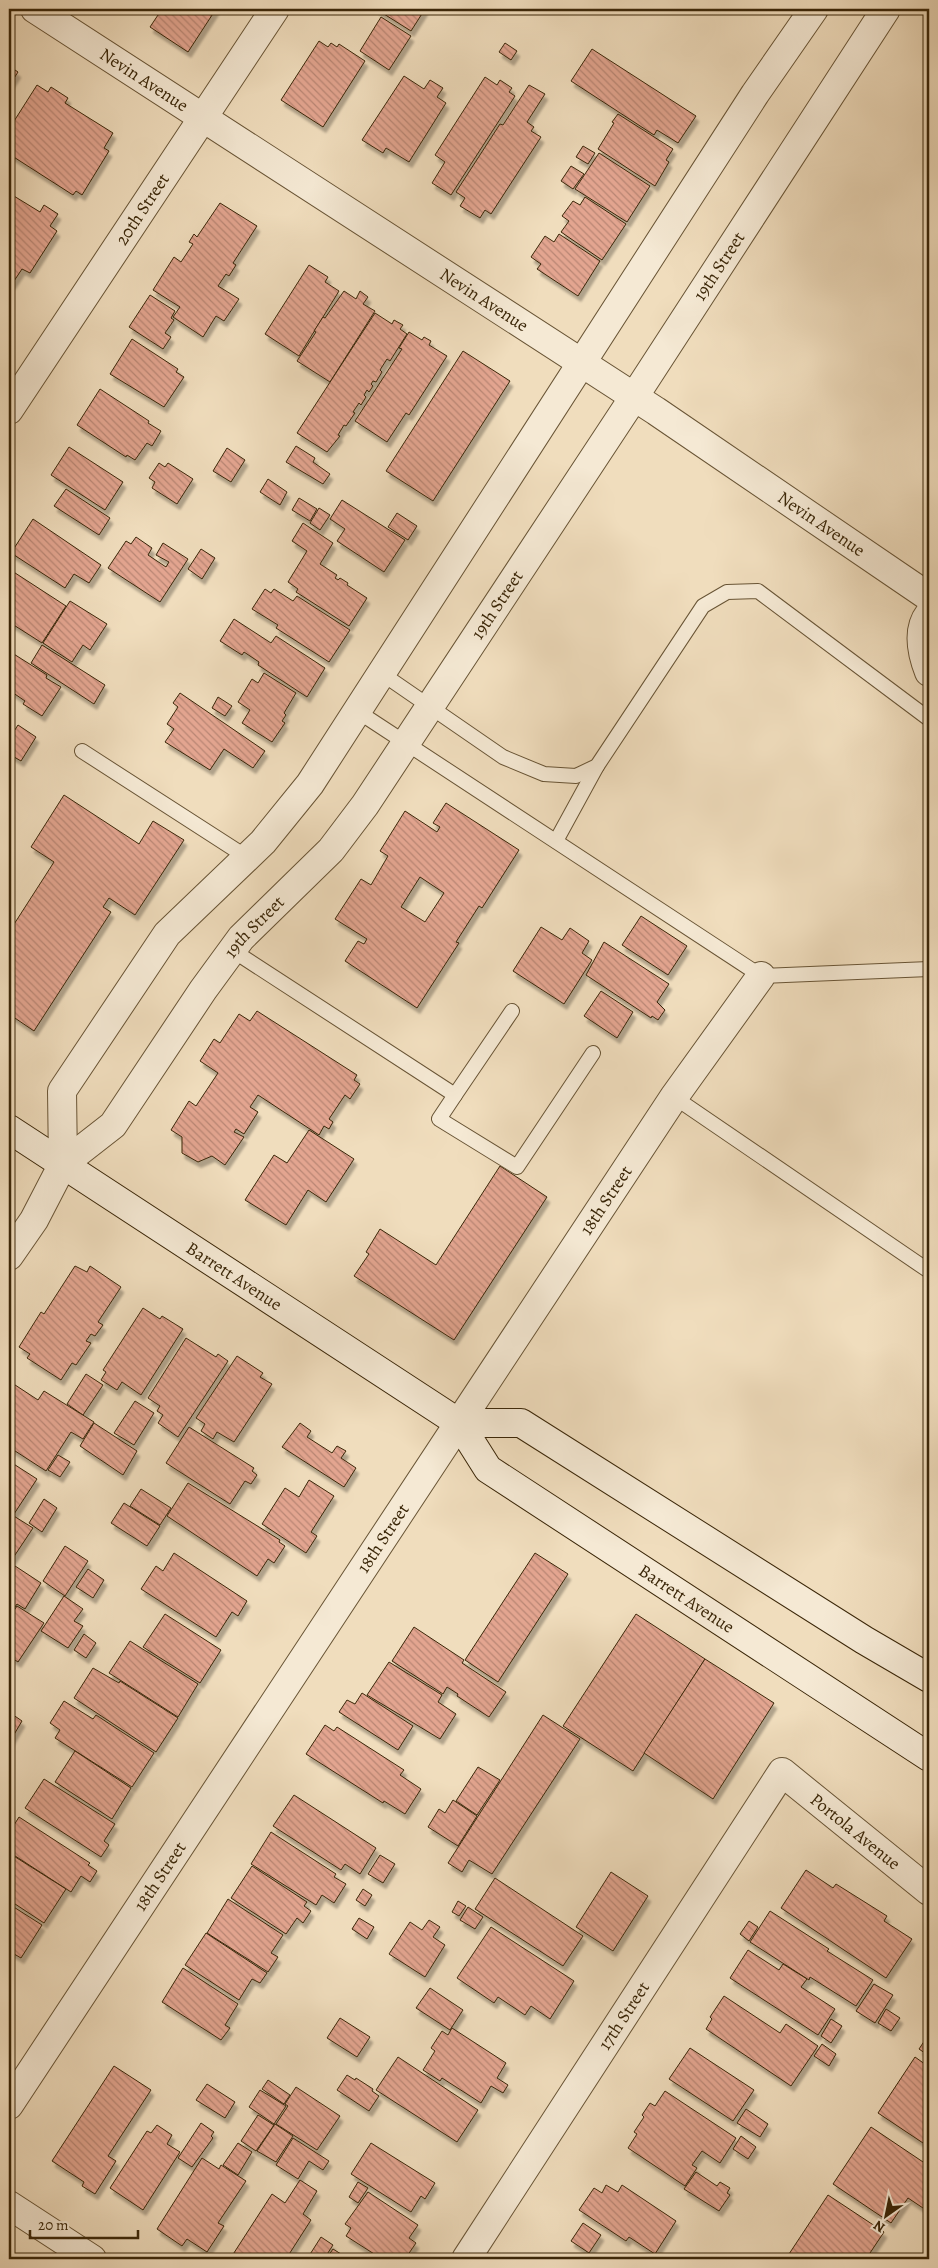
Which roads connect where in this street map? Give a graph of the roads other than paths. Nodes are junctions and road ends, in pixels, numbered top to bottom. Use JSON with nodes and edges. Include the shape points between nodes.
{"nodes":[{"id":1,"x":35,"y":9,"type":"edge"},
{"id":2,"x":275,"y":9,"type":"edge"},
{"id":3,"x":814,"y":9,"type":"edge"},
{"id":4,"x":886,"y":9,"type":"edge"},
{"id":5,"x":203,"y":118,"type":"junction"},
{"id":6,"x":582,"y":363,"type":"junction"},
{"id":7,"x":634,"y":397,"type":"junction"},
{"id":8,"x":9,"y":410,"type":"edge"},
{"id":9,"x":929,"y":597,"type":"edge"},
{"id":10,"x":929,"y":614,"type":"edge"},
{"id":11,"x":929,"y":672,"type":"edge"},
{"id":12,"x":381,"y":673,"type":"junction"},
{"id":13,"x":431,"y":706,"type":"junction"},
{"id":14,"x":357,"y":712,"type":"junction"},
{"id":15,"x":929,"y":719,"type":"edge"},
{"id":16,"x":407,"y":743,"type":"junction"},
{"id":17,"x":82,"y":751,"type":"dead end"},
{"id":18,"x":597,"y":766,"type":"junction"},
{"id":19,"x":556,"y":841,"type":"junction"},
{"id":20,"x":248,"y":858,"type":"junction"},
{"id":21,"x":232,"y":950,"type":"junction"},
{"id":22,"x":929,"y":969,"type":"edge"},
{"id":23,"x":760,"y":976,"type":"junction"},
{"id":24,"x":512,"y":1011,"type":"dead end"},
{"id":25,"x":592,"y":1053,"type":"dead end"},
{"id":26,"x":455,"y":1095,"type":"junction"},
{"id":27,"x":674,"y":1097,"type":"junction"},
{"id":28,"x":9,"y":1129,"type":"edge"},
{"id":29,"x":63,"y":1164,"type":"junction"},
{"id":30,"x":10,"y":1253,"type":"edge"},
{"id":31,"x":929,"y":1270,"type":"edge"},
{"id":32,"x":459,"y":1423,"type":"junction"},
{"id":33,"x":929,"y":1678,"type":"edge"},
{"id":34,"x":929,"y":1757,"type":"edge"},
{"id":35,"x":782,"y":1772,"type":"joint"},
{"id":36,"x":929,"y":1891,"type":"edge"},
{"id":37,"x":9,"y":2105,"type":"edge"},
{"id":38,"x":9,"y":2205,"type":"edge"},
{"id":39,"x":92,"y":2259,"type":"edge"},
{"id":40,"x":466,"y":2259,"type":"edge"}],
"edges":[{"from":1,"to":5,"type":"street","name":"Nevin Avenue"},
{"from":2,"to":5,"type":"street","name":"20th Street"},
{"from":3,"to":6,"type":"street","name":"19th Street","via":[[755,94]]},
{"from":4,"to":7,"type":"street","name":"19th Street"},
{"from":5,"to":6,"type":"street","name":"Nevin Avenue"},
{"from":5,"to":8,"type":"street","name":"20th Street"},
{"from":6,"to":7,"type":"street","name":"Nevin Avenue"},
{"from":6,"to":12,"type":"street","name":"19th Street"},
{"from":7,"to":9,"type":"street","name":"Nevin Avenue"},
{"from":7,"to":13,"type":"street","name":"19th Street"},
{"from":10,"to":11,"type":"street","via":[[921,636],[922,654]]},
{"from":12,"to":13,"type":"lane"},
{"from":12,"to":14,"type":"street","name":"19th Street"},
{"from":13,"to":16,"type":"street","name":"19th Street"},
{"from":13,"to":18,"type":"lane","via":[[503,757],[544,774],[576,776]]},
{"from":14,"to":16,"type":"lane"},
{"from":14,"to":20,"type":"street","name":"19th Street","via":[[310,784]]},
{"from":15,"to":18,"type":"lane","via":[[758,591],[727,592],[703,606]]},
{"from":16,"to":19,"type":"lane"},
{"from":16,"to":21,"type":"street","name":"19th Street","via":[[331,850]]},
{"from":17,"to":20,"type":"lane"},
{"from":18,"to":19,"type":"lane"},
{"from":19,"to":23,"type":"lane"},
{"from":20,"to":29,"type":"street","name":"19th Street","via":[[167,934],[62,1091]]},
{"from":21,"to":26,"type":"lane"},
{"from":21,"to":29,"type":"street","name":"19th Street","via":[[113,1125]]},
{"from":22,"to":23,"type":"lane"},
{"from":23,"to":27,"type":"street","name":"18th Street"},
{"from":24,"to":26,"type":"lane"},
{"from":25,"to":26,"type":"lane","via":[[517,1168],[439,1118]]},
{"from":27,"to":31,"type":"lane"},
{"from":27,"to":32,"type":"street","name":"18th Street"},
{"from":28,"to":29,"type":"street","name":"Barrett Avenue"},
{"from":29,"to":30,"type":"street","name":"19th Street","via":[[34,1220]]},
{"from":29,"to":32,"type":"street","name":"Barrett Avenue"},
{"from":32,"to":33,"type":"street","via":[[521,1423]]},
{"from":32,"to":34,"type":"street","name":"Barrett Avenue","via":[[488,1469]]},
{"from":32,"to":37,"type":"street","name":"18th Street"},
{"from":35,"to":36,"type":"street","name":"Portola Avenue"},
{"from":35,"to":40,"type":"street","name":"17th Street"},
{"from":38,"to":39,"type":"street"}]}
